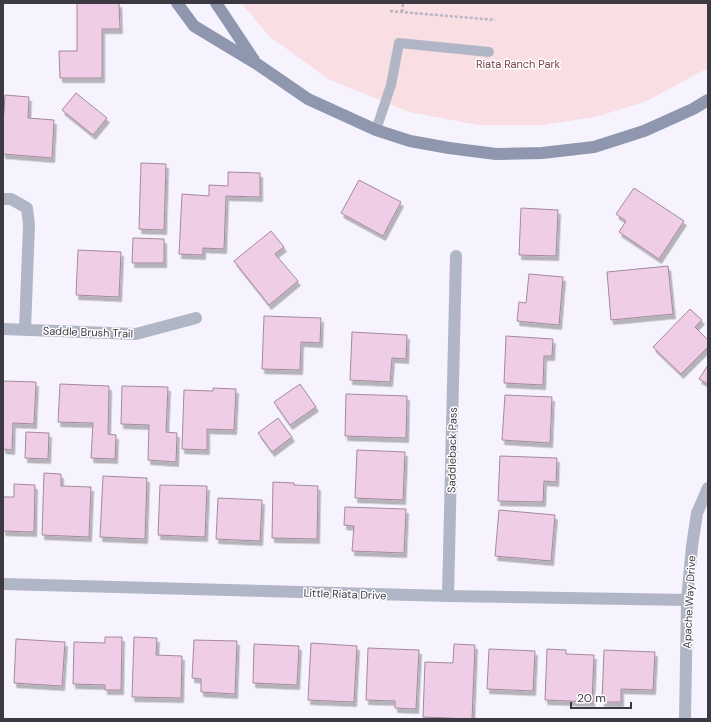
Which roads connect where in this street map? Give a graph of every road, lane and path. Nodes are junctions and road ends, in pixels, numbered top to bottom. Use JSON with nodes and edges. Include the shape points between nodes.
{"nodes":[{"id":1,"x":177,"y":3,"type":"edge"},
{"id":2,"x":216,"y":3,"type":"edge"},
{"id":3,"x":403,"y":3,"type":"edge"},
{"id":4,"x":390,"y":10,"type":"dead end"},
{"id":5,"x":402,"y":12,"type":"junction"},
{"id":6,"x":495,"y":20,"type":"dead end"},
{"id":7,"x":489,"y":52,"type":"dead end"},
{"id":8,"x":257,"y":64,"type":"junction"},
{"id":9,"x":708,"y":100,"type":"edge"},
{"id":10,"x":376,"y":130,"type":"junction"},
{"id":11,"x":3,"y":199,"type":"edge"},
{"id":12,"x":456,"y":256,"type":"dead end"},
{"id":13,"x":196,"y":318,"type":"dead end"},
{"id":14,"x":3,"y":329,"type":"edge"},
{"id":15,"x":26,"y":330,"type":"junction"},
{"id":16,"x":708,"y":488,"type":"edge"},
{"id":17,"x":3,"y":584,"type":"edge"},
{"id":18,"x":448,"y":596,"type":"junction"},
{"id":19,"x":687,"y":600,"type":"junction"},
{"id":20,"x":685,"y":719,"type":"edge"}],
"edges":[{"from":1,"to":8,"type":"street","via":[[194,26]]},
{"from":2,"to":8,"type":"street"},
{"from":3,"to":5,"type":"path"},
{"from":4,"to":5,"type":"path"},
{"from":5,"to":6,"type":"path"},
{"from":7,"to":10,"type":"lane","via":[[399,43],[391,85]]},
{"from":8,"to":10,"type":"street","via":[[308,99]]},
{"from":9,"to":10,"type":"street","via":[[644,131],[594,147],[542,153],[496,154],[449,148],[410,141]]},
{"from":11,"to":15,"type":"street","via":[[11,198],[26,208],[29,225]]},
{"from":12,"to":18,"type":"street","name":"Saddleback Pass"},
{"from":13,"to":15,"type":"street","name":"Saddle Brush Trail","via":[[136,334]]},
{"from":14,"to":15,"type":"street","name":"Saddle Brush Trail"},
{"from":16,"to":19,"type":"street","name":"Apache Way Drive","via":[[697,513]]},
{"from":17,"to":18,"type":"street","name":"Little Riata Drive"},
{"from":18,"to":19,"type":"street","name":"Little Riata Drive"},
{"from":19,"to":20,"type":"street","name":"Apache Way Drive"}]}
